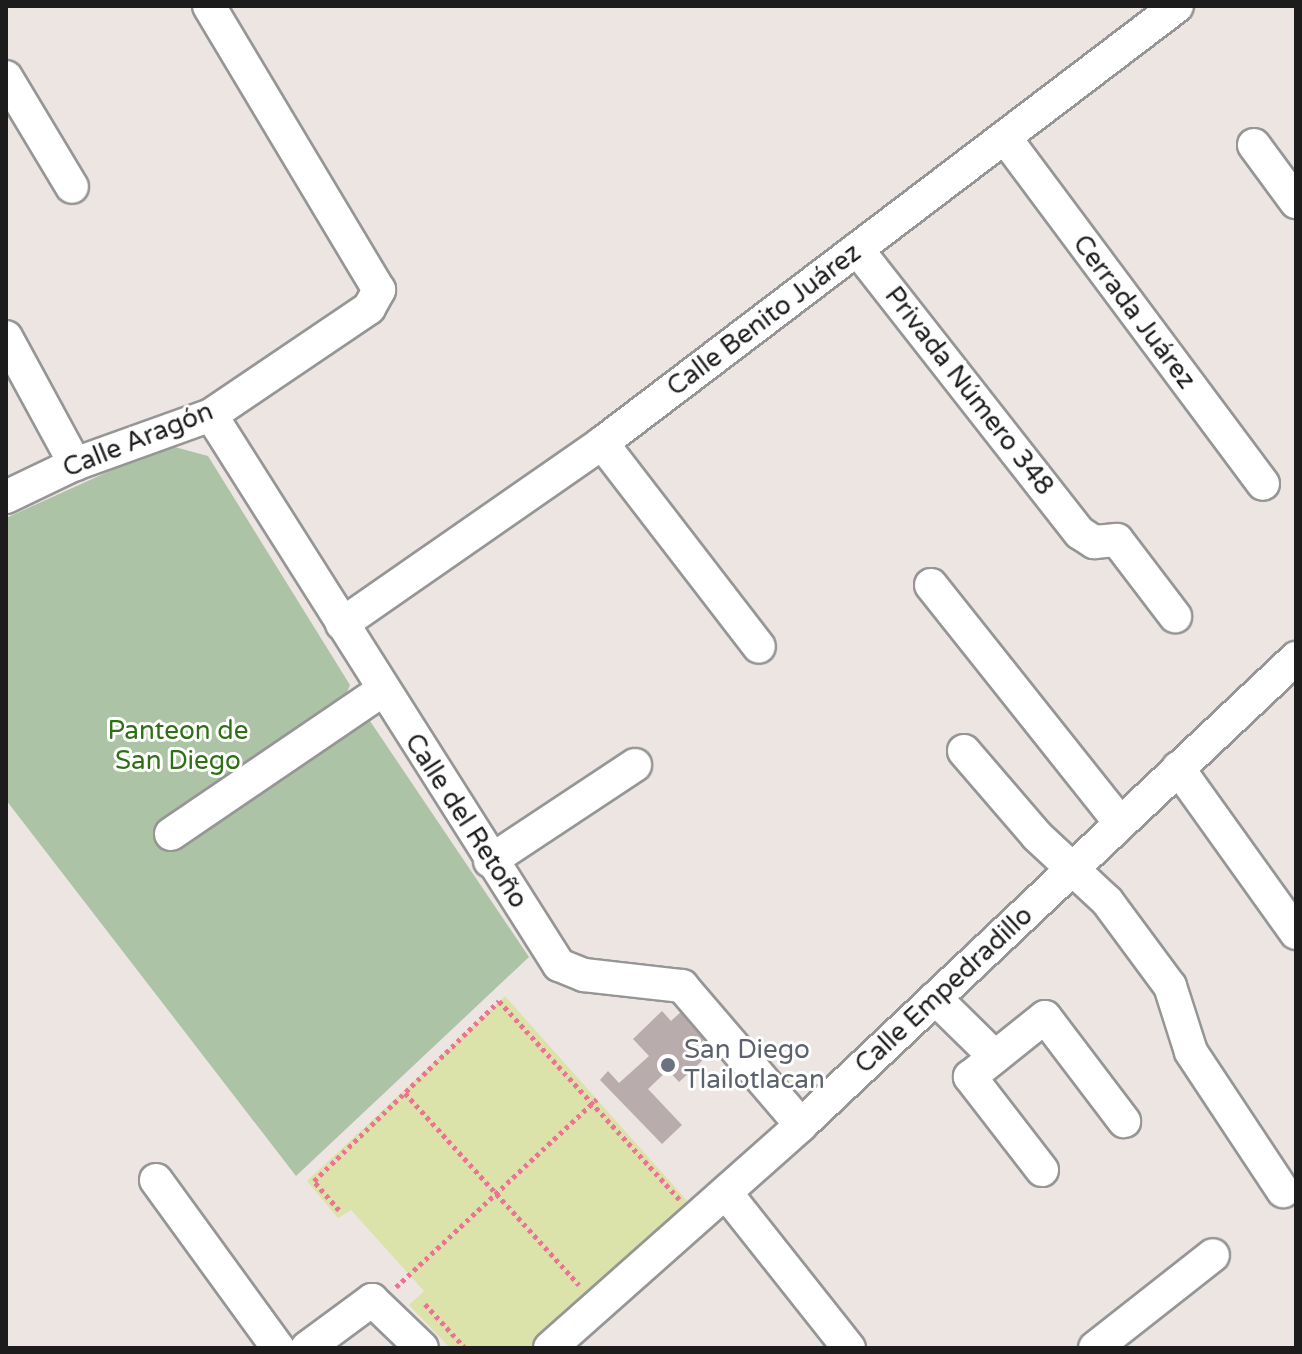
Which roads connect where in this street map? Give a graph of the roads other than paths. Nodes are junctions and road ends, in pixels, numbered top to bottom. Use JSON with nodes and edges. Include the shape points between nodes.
{"nodes":[{"id":1,"x":209,"y":6,"type":"edge"},
{"id":2,"x":1177,"y":6,"type":"edge"},
{"id":3,"x":6,"y":77,"type":"edge"},
{"id":4,"x":1006,"y":139,"type":"junction"},
{"id":5,"x":1254,"y":145,"type":"dead end"},
{"id":6,"x":72,"y":187,"type":"dead end"},
{"id":7,"x":1296,"y":202,"type":"edge"},
{"id":8,"x":857,"y":249,"type":"junction"},
{"id":9,"x":6,"y":337,"type":"edge"},
{"id":10,"x":211,"y":415,"type":"junction"},
{"id":11,"x":602,"y":443,"type":"junction"},
{"id":12,"x":75,"y":464,"type":"junction"},
{"id":13,"x":1263,"y":484,"type":"dead end"},
{"id":14,"x":6,"y":497,"type":"edge"},
{"id":15,"x":931,"y":585,"type":"dead end"},
{"id":16,"x":1175,"y":616,"type":"dead end"},
{"id":17,"x":342,"y":624,"type":"junction"},
{"id":18,"x":759,"y":647,"type":"dead end"},
{"id":19,"x":1296,"y":658,"type":"edge"},
{"id":20,"x":383,"y":690,"type":"junction"},
{"id":21,"x":964,"y":751,"type":"dead end"},
{"id":22,"x":635,"y":765,"type":"dead end"},
{"id":23,"x":1178,"y":768,"type":"junction"},
{"id":24,"x":1120,"y":823,"type":"junction"},
{"id":25,"x":171,"y":834,"type":"dead end"},
{"id":26,"x":490,"y":861,"type":"junction"},
{"id":27,"x":1074,"y":868,"type":"junction"},
{"id":28,"x":1296,"y":933,"type":"edge"},
{"id":29,"x":935,"y":998,"type":"junction"},
{"id":30,"x":995,"y":1057,"type":"junction"},
{"id":31,"x":1124,"y":1121,"type":"dead end"},
{"id":32,"x":801,"y":1125,"type":"junction"},
{"id":33,"x":1042,"y":1170,"type":"dead end"},
{"id":34,"x":156,"y":1180,"type":"dead end"},
{"id":35,"x":1283,"y":1191,"type":"dead end"},
{"id":36,"x":726,"y":1193,"type":"junction"},
{"id":37,"x":1213,"y":1255,"type":"dead end"},
{"id":38,"x":278,"y":1348,"type":"edge"},
{"id":39,"x":307,"y":1348,"type":"edge"},
{"id":40,"x":422,"y":1348,"type":"edge"},
{"id":41,"x":550,"y":1348,"type":"edge"},
{"id":42,"x":849,"y":1348,"type":"edge"},
{"id":43,"x":1095,"y":1348,"type":"edge"}],
"edges":[{"from":1,"to":10,"type":"street","name":"Calle Aragón","via":[[379,290],[369,308]]},
{"from":2,"to":4,"type":"street","name":"Calle Benito Juárez"},
{"from":3,"to":6,"type":"street"},
{"from":4,"to":8,"type":"street","name":"Calle Benito Juárez"},
{"from":4,"to":13,"type":"street","name":"Cerrada Juárez"},
{"from":5,"to":7,"type":"street"},
{"from":8,"to":11,"type":"street","name":"Calle Benito Juárez"},
{"from":8,"to":16,"type":"street","name":"Privada Número 348","via":[[1080,533],[1094,542],[1117,540]]},
{"from":9,"to":12,"type":"street"},
{"from":10,"to":12,"type":"street","name":"Calle Aragón"},
{"from":10,"to":17,"type":"street","name":"Calle del Retoño"},
{"from":11,"to":17,"type":"street","name":"Calle Benito Juárez"},
{"from":11,"to":18,"type":"street"},
{"from":12,"to":14,"type":"street","name":"Calle Aragón"},
{"from":15,"to":24,"type":"street"},
{"from":17,"to":20,"type":"street","name":"Calle del Retoño"},
{"from":19,"to":23,"type":"street","name":"Calle Empedradillo"},
{"from":20,"to":25,"type":"street"},
{"from":20,"to":26,"type":"street","name":"Calle del Retoño"},
{"from":21,"to":27,"type":"street","via":[[1037,836]]},
{"from":22,"to":26,"type":"street"},
{"from":23,"to":24,"type":"street","name":"Calle Empedradillo"},
{"from":23,"to":28,"type":"street"},
{"from":24,"to":27,"type":"street","name":"Calle Empedradillo"},
{"from":26,"to":32,"type":"street","name":"Calle del Retoño","via":[[559,965],[584,975],[682,986]]},
{"from":27,"to":29,"type":"street","name":"Calle Empedradillo"},
{"from":27,"to":35,"type":"street","via":[[1107,901],[1170,986],[1191,1052]]},
{"from":29,"to":30,"type":"street"},
{"from":29,"to":32,"type":"street","name":"Calle Empedradillo"},
{"from":30,"to":31,"type":"street","via":[[1045,1017]]},
{"from":30,"to":33,"type":"street","via":[[970,1077]]},
{"from":32,"to":36,"type":"street","name":"Calle Empedradillo"},
{"from":34,"to":38,"type":"street"},
{"from":36,"to":41,"type":"street","name":"Calle Empedradillo"},
{"from":36,"to":42,"type":"street"},
{"from":37,"to":43,"type":"street"},
{"from":39,"to":40,"type":"street","via":[[382,1294]]}]}
